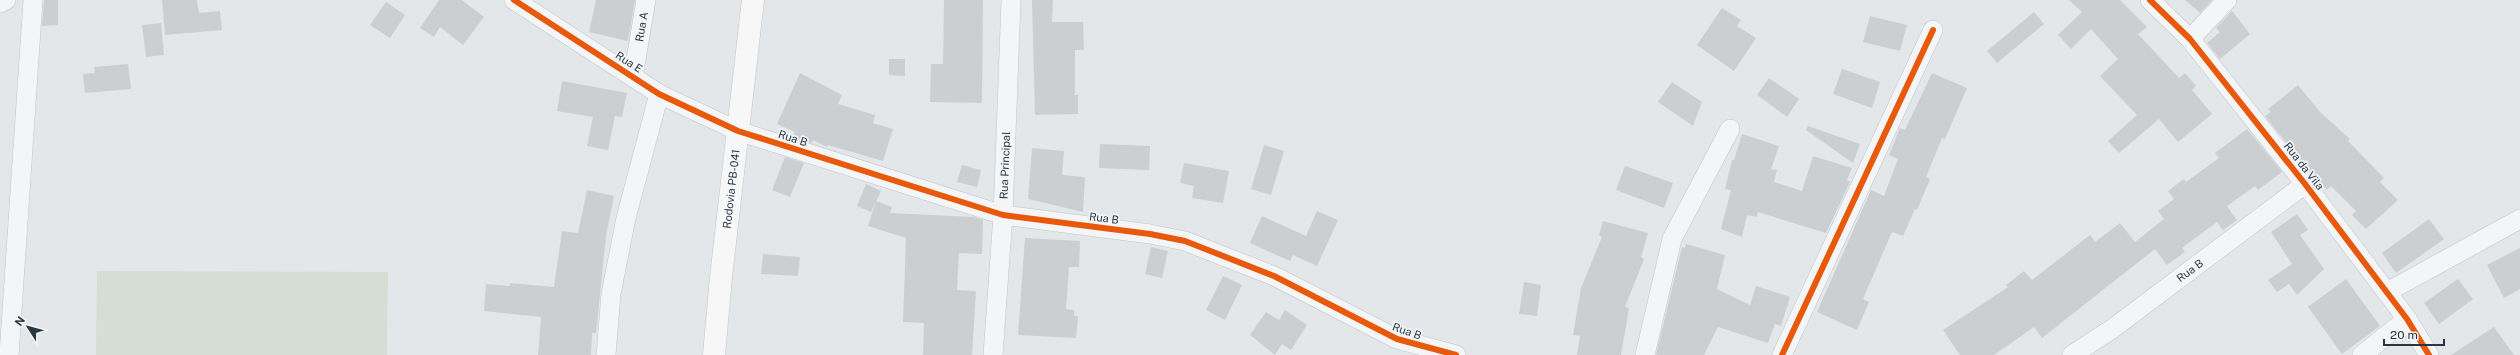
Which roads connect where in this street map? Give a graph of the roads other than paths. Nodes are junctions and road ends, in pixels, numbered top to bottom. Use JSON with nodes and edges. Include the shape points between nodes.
{"nodes":[{"id":1,"x":6,"y":0,"type":"edge"},
{"id":2,"x":33,"y":0,"type":"edge"},
{"id":3,"x":514,"y":0,"type":"edge"},
{"id":4,"x":646,"y":0,"type":"edge"},
{"id":5,"x":753,"y":0,"type":"edge"},
{"id":6,"x":1011,"y":0,"type":"edge"},
{"id":7,"x":2150,"y":0,"type":"edge"},
{"id":8,"x":2227,"y":0,"type":"edge"},
{"id":9,"x":0,"y":3,"type":"edge"},
{"id":10,"x":1933,"y":30,"type":"dead end"},
{"id":11,"x":2190,"y":38,"type":"junction"},
{"id":12,"x":633,"y":77,"type":"junction"},
{"id":13,"x":659,"y":94,"type":"junction"},
{"id":14,"x":1730,"y":129,"type":"dead end"},
{"id":15,"x":738,"y":131,"type":"junction"},
{"id":16,"x":2306,"y":184,"type":"junction"},
{"id":17,"x":1003,"y":215,"type":"junction"},
{"id":18,"x":2520,"y":219,"type":"edge"},
{"id":19,"x":2387,"y":292,"type":"junction"},
{"id":20,"x":2407,"y":319,"type":"junction"},
{"id":21,"x":10,"y":355,"type":"edge"},
{"id":22,"x":606,"y":355,"type":"edge"},
{"id":23,"x":714,"y":355,"type":"edge"},
{"id":24,"x":993,"y":355,"type":"edge"},
{"id":25,"x":1456,"y":355,"type":"edge"},
{"id":26,"x":1645,"y":355,"type":"edge"},
{"id":27,"x":1782,"y":355,"type":"edge"},
{"id":28,"x":2072,"y":355,"type":"edge"},
{"id":29,"x":2362,"y":355,"type":"edge"},
{"id":30,"x":2429,"y":355,"type":"edge"}],
"edges":[{"from":1,"to":9,"type":"street"},
{"from":2,"to":21,"type":"street"},
{"from":3,"to":12,"type":"street","name":"Rua E"},
{"from":4,"to":12,"type":"street","name":"Rua A"},
{"from":5,"to":15,"type":"main road","name":"Rodovia PB-041"},
{"from":6,"to":17,"type":"street","name":"Rua Principal"},
{"from":7,"to":11,"type":"street","name":"Rua da Vila"},
{"from":8,"to":11,"type":"street"},
{"from":10,"to":27,"type":"street"},
{"from":11,"to":16,"type":"street","name":"Rua da Vila"},
{"from":12,"to":13,"type":"street","name":"Rua E"},
{"from":13,"to":15,"type":"street","name":"Rua E"},
{"from":13,"to":22,"type":"street","via":[[626,218],[611,294]]},
{"from":14,"to":26,"type":"street","via":[[1672,239]]},
{"from":15,"to":17,"type":"street","name":"Rua B"},
{"from":15,"to":23,"type":"main road","name":"Rodovia PB-041"},
{"from":16,"to":19,"type":"street","name":"Rua da Vila"},
{"from":16,"to":28,"type":"street","name":"Rua B","via":[[2112,329]]},
{"from":17,"to":24,"type":"street","name":"Rua Principal"},
{"from":17,"to":25,"type":"street","name":"Rua B","via":[[1150,234],[1185,242],[1274,276],[1397,339]]},
{"from":18,"to":19,"type":"street"},
{"from":19,"to":20,"type":"street","name":"Rua da Vila"},
{"from":20,"to":29,"type":"street"},
{"from":20,"to":30,"type":"street","name":"Rua da Vila"}]}
